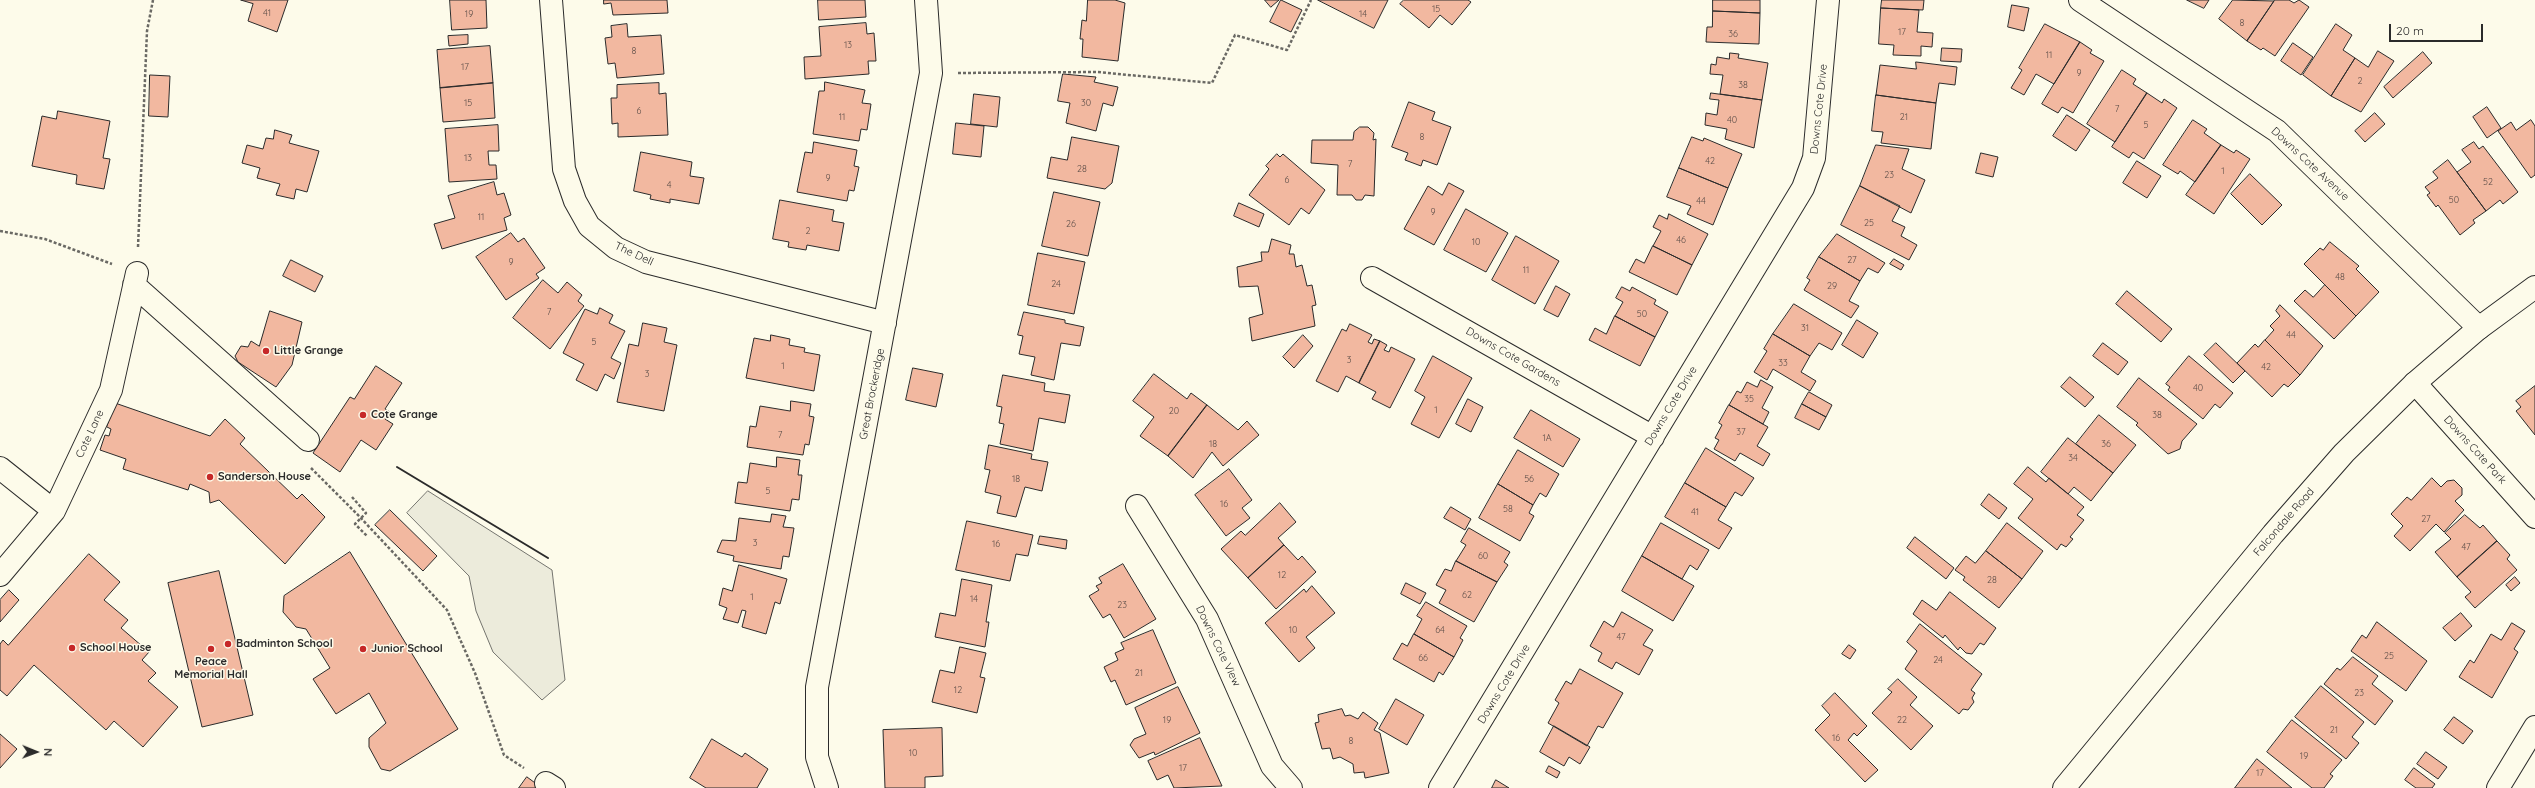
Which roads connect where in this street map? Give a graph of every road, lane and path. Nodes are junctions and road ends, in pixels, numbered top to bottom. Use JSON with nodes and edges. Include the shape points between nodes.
{"nodes":[{"id":1,"x":153,"y":0,"type":"edge"},
{"id":2,"x":551,"y":0,"type":"edge"},
{"id":3,"x":926,"y":0,"type":"edge"},
{"id":4,"x":1311,"y":0,"type":"edge"},
{"id":5,"x":1828,"y":0,"type":"edge"},
{"id":6,"x":2080,"y":0,"type":"edge"},
{"id":7,"x":931,"y":73,"type":"junction"},
{"id":8,"x":0,"y":231,"type":"edge"},
{"id":9,"x":1372,"y":278,"type":"dead end"},
{"id":10,"x":136,"y":279,"type":"junction"},
{"id":11,"x":2535,"y":287,"type":"edge"},
{"id":12,"x":885,"y":323,"type":"junction"},
{"id":13,"x":2479,"y":328,"type":"junction"},
{"id":14,"x":2415,"y":383,"type":"junction"},
{"id":15,"x":1653,"y":437,"type":"junction"},
{"id":16,"x":308,"y":440,"type":"dead end"},
{"id":17,"x":308,"y":466,"type":"dead end"},
{"id":18,"x":0,"y":468,"type":"edge"},
{"id":19,"x":352,"y":497,"type":"dead end"},
{"id":20,"x":1137,"y":506,"type":"dead end"},
{"id":21,"x":54,"y":511,"type":"junction"},
{"id":22,"x":2535,"y":517,"type":"edge"},
{"id":23,"x":367,"y":536,"type":"dead end"},
{"id":24,"x":0,"y":575,"type":"edge"},
{"id":25,"x":2535,"y":727,"type":"edge"},
{"id":26,"x":550,"y":786,"type":"edge"},
{"id":27,"x":827,"y":788,"type":"edge"},
{"id":28,"x":1292,"y":788,"type":"edge"},
{"id":29,"x":1440,"y":788,"type":"edge"},
{"id":30,"x":2064,"y":788,"type":"edge"},
{"id":31,"x":2498,"y":788,"type":"edge"}],
"edges":[{"from":1,"to":10,"type":"path","via":[[147,31]]},
{"from":2,"to":12,"type":"street","name":"The Dell","via":[[564,169],[575,201],[589,226],[616,248],[646,262]]},
{"from":3,"to":7,"type":"street","name":"Great Brockeridge"},
{"from":4,"to":7,"type":"path","via":[[1287,50],[1235,35],[1212,83],[1098,72]]},
{"from":5,"to":15,"type":"street","name":"Downs Cote Drive","via":[[1816,144],[1814,158],[1803,188]]},
{"from":6,"to":13,"type":"street","name":"Downs Cote Avenue","via":[[2277,131]]},
{"from":7,"to":12,"type":"street","name":"Great Brockeridge"},
{"from":8,"to":10,"type":"path","via":[[45,239]]},
{"from":9,"to":15,"type":"street","name":"Downs Cote Gardens"},
{"from":10,"to":16,"type":"street"},
{"from":10,"to":21,"type":"street","name":"Cote Lane","via":[[111,390]]},
{"from":11,"to":13,"type":"street","name":"Falcondale Road"},
{"from":12,"to":27,"type":"street","name":"Great Brockeridge","via":[[817,687],[817,757]]},
{"from":13,"to":14,"type":"street","name":"Falcondale Road"},
{"from":14,"to":22,"type":"street","name":"Downs Cote Park"},
{"from":14,"to":30,"type":"street","name":"Falcondale Road","via":[[2344,453],[2278,528]]},
{"from":15,"to":29,"type":"street","name":"Downs Cote Drive"},
{"from":17,"to":26,"type":"path","via":[[358,514],[447,610],[475,673],[504,755]]},
{"from":18,"to":21,"type":"street"},
{"from":19,"to":23,"type":"path","bridge":true,"via":[[366,513],[355,524]]},
{"from":20,"to":28,"type":"street","name":"Downs Cote View","via":[[1207,619],[1272,766]]},
{"from":21,"to":24,"type":"street","name":"Cote Lane"},
{"from":25,"to":31,"type":"street"}]}
